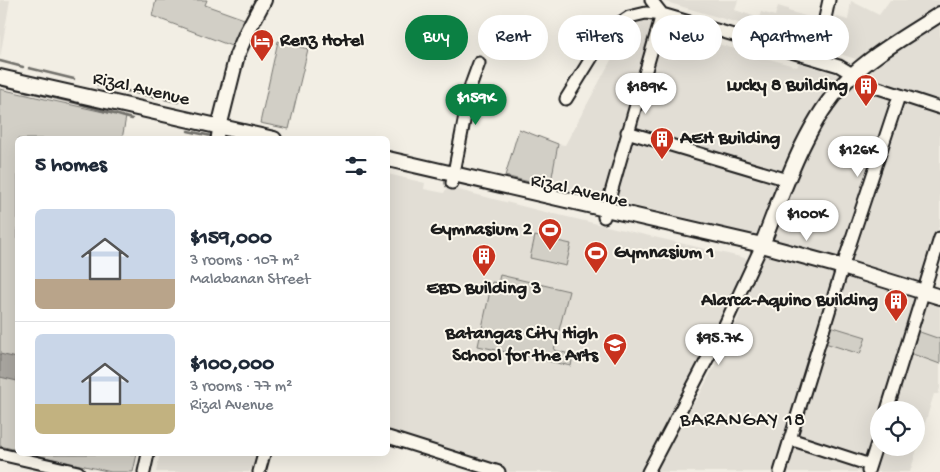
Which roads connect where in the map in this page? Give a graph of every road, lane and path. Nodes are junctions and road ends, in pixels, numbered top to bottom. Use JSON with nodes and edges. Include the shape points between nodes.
{"nodes":[{"id":1,"x":264,"y":0,"type":"edge"},
{"id":2,"x":651,"y":0,"type":"edge"},
{"id":3,"x":829,"y":0,"type":"edge"},
{"id":4,"x":940,"y":14,"type":"edge"},
{"id":5,"x":661,"y":15,"type":"joint"},
{"id":6,"x":826,"y":15,"type":"edge"},
{"id":7,"x":651,"y":49,"type":"edge"},
{"id":8,"x":819,"y":60,"type":"edge"},
{"id":9,"x":479,"y":63,"type":"dead end"},
{"id":10,"x":854,"y":75,"type":"junction"},
{"id":11,"x":0,"y":77,"type":"edge"},
{"id":12,"x":899,"y":96,"type":"junction"},
{"id":13,"x":566,"y":99,"type":"dead end"},
{"id":14,"x":940,"y":108,"type":"edge"},
{"id":15,"x":627,"y":132,"type":"junction"},
{"id":16,"x":218,"y":133,"type":"edge"},
{"id":17,"x":246,"y":136,"type":"edge"},
{"id":18,"x":390,"y":160,"type":"edge"},
{"id":19,"x":390,"y":168,"type":"edge"},
{"id":20,"x":453,"y":178,"type":"junction"},
{"id":21,"x":788,"y":180,"type":"junction"},
{"id":22,"x":605,"y":213,"type":"junction"},
{"id":23,"x":940,"y":238,"type":"edge"},
{"id":24,"x":762,"y":245,"type":"junction"},
{"id":25,"x":844,"y":267,"type":"junction"},
{"id":26,"x":924,"y":293,"type":"junction"},
{"id":27,"x":940,"y":297,"type":"edge"},
{"id":28,"x":890,"y":401,"type":"edge"},
{"id":29,"x":390,"y":438,"type":"edge"},
{"id":30,"x":790,"y":439,"type":"junction"},
{"id":31,"x":0,"y":454,"type":"edge"},
{"id":32,"x":148,"y":456,"type":"edge"},
{"id":33,"x":263,"y":456,"type":"edge"},
{"id":34,"x":873,"y":456,"type":"edge"},
{"id":35,"x":470,"y":468,"type":"edge"},
{"id":36,"x":869,"y":468,"type":"edge"},
{"id":37,"x":78,"y":472,"type":"edge"},
{"id":38,"x":144,"y":472,"type":"edge"},
{"id":39,"x":259,"y":472,"type":"edge"},
{"id":40,"x":499,"y":472,"type":"edge"},
{"id":41,"x":648,"y":472,"type":"edge"},
{"id":42,"x":780,"y":472,"type":"edge"}],
"edges":[{"from":1,"to":16,"type":"main road","via":[[237,55]]},
{"from":2,"to":5,"type":"street"},
{"from":3,"to":6,"type":"street"},
{"from":4,"to":10,"type":"main road","via":[[879,54]]},
{"from":5,"to":13,"type":"street","via":[[646,13],[629,17],[608,31]]},
{"from":7,"to":15,"type":"street"},
{"from":8,"to":10,"type":"street"},
{"from":9,"to":20,"type":"street","via":[[471,85]]},
{"from":10,"to":12,"type":"street","via":[[863,83]]},
{"from":10,"to":21,"type":"main road","via":[[824,110]]},
{"from":11,"to":16,"type":"main road","name":"Rizal Avenue"},
{"from":12,"to":14,"type":"street"},
{"from":12,"to":25,"type":"street"},
{"from":15,"to":21,"type":"street"},
{"from":15,"to":22,"type":"street"},
{"from":16,"to":17,"type":"main road","name":"Rizal Avenue"},
{"from":18,"to":20,"type":"main road","name":"Rizal Avenue"},
{"from":19,"to":20,"type":"main road","name":"Rizal Avenue"},
{"from":20,"to":22,"type":"main road","name":"Rizal Avenue"},
{"from":21,"to":24,"type":"main road"},
{"from":22,"to":24,"type":"main road","name":"Rizal Avenue"},
{"from":23,"to":26,"type":"street"},
{"from":24,"to":25,"type":"main road","name":"Rizal Avenue"},
{"from":24,"to":41,"type":"street","via":[[720,336]]},
{"from":25,"to":26,"type":"main road","name":"Rizal Avenue"},
{"from":25,"to":30,"type":"street"},
{"from":26,"to":27,"type":"main road","name":"Rizal Avenue"},
{"from":26,"to":28,"type":"street"},
{"from":29,"to":35,"type":"street"},
{"from":30,"to":36,"type":"street"},
{"from":30,"to":42,"type":"street"},
{"from":31,"to":37,"type":"street"},
{"from":32,"to":38,"type":"street"},
{"from":33,"to":39,"type":"street"},
{"from":34,"to":36,"type":"street"},
{"from":35,"to":40,"type":"street"}]}
